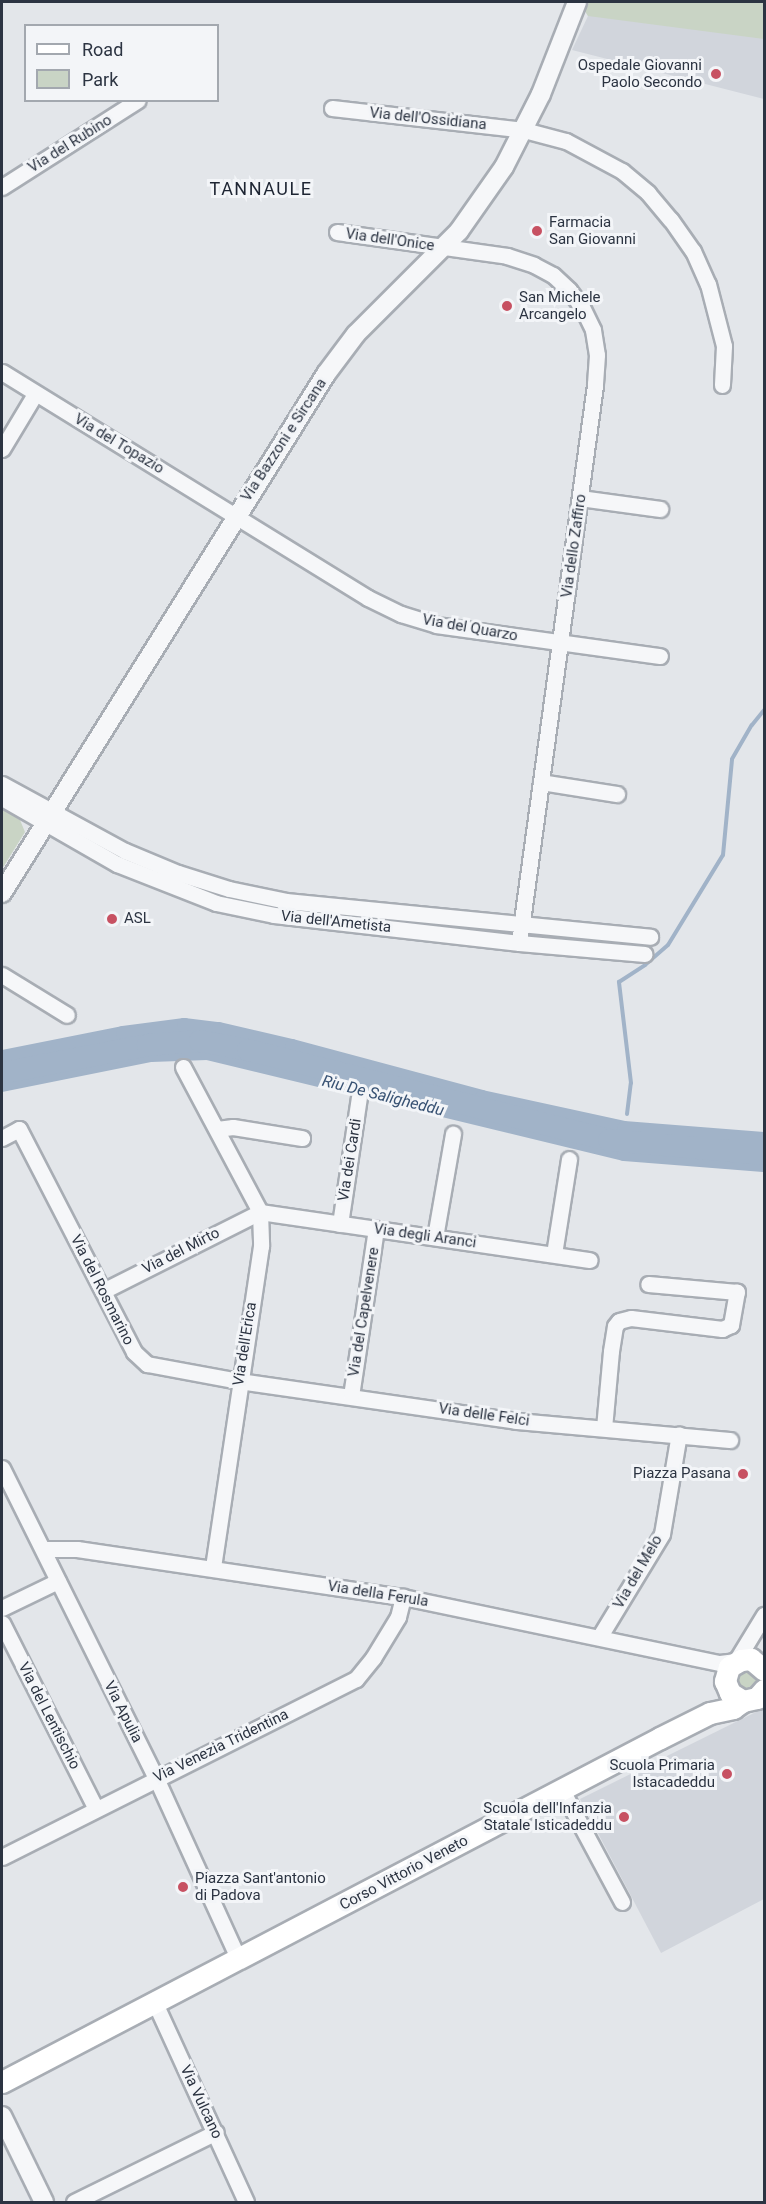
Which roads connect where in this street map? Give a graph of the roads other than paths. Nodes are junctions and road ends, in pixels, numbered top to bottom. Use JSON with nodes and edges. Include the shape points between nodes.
{"nodes":[{"id":1,"x":578,"y":2,"type":"edge"},
{"id":2,"x":135,"y":102,"type":"edge"},
{"id":3,"x":332,"y":108,"type":"dead end"},
{"id":4,"x":524,"y":130,"type":"junction"},
{"id":5,"x":2,"y":187,"type":"edge"},
{"id":6,"x":337,"y":232,"type":"dead end"},
{"id":7,"x":444,"y":247,"type":"junction"},
{"id":8,"x":2,"y":372,"type":"edge"},
{"id":9,"x":722,"y":385,"type":"dead end"},
{"id":10,"x":35,"y":394,"type":"junction"},
{"id":11,"x":2,"y":449,"type":"edge"},
{"id":12,"x":580,"y":498,"type":"junction"},
{"id":13,"x":660,"y":509,"type":"dead end"},
{"id":14,"x":235,"y":516,"type":"junction"},
{"id":15,"x":561,"y":643,"type":"junction"},
{"id":16,"x":660,"y":656,"type":"dead end"},
{"id":17,"x":541,"y":782,"type":"junction"},
{"id":18,"x":2,"y":784,"type":"edge"},
{"id":19,"x":618,"y":794,"type":"dead end"},
{"id":20,"x":2,"y":798,"type":"edge"},
{"id":21,"x":49,"y":819,"type":"junction"},
{"id":22,"x":2,"y":893,"type":"edge"},
{"id":23,"x":521,"y":926,"type":"junction"},
{"id":24,"x":650,"y":937,"type":"dead end"},
{"id":25,"x":519,"y":943,"type":"junction"},
{"id":26,"x":645,"y":954,"type":"dead end"},
{"id":27,"x":2,"y":975,"type":"edge"},
{"id":28,"x":67,"y":1015,"type":"dead end"},
{"id":29,"x":183,"y":1067,"type":"dead end"},
{"id":30,"x":359,"y":1097,"type":"dead end"},
{"id":31,"x":217,"y":1129,"type":"junction"},
{"id":32,"x":453,"y":1134,"type":"dead end"},
{"id":33,"x":2,"y":1138,"type":"edge"},
{"id":34,"x":302,"y":1138,"type":"dead end"},
{"id":35,"x":569,"y":1159,"type":"dead end"},
{"id":36,"x":260,"y":1212,"type":"junction"},
{"id":37,"x":340,"y":1224,"type":"junction"},
{"id":38,"x":376,"y":1229,"type":"junction"},
{"id":39,"x":435,"y":1237,"type":"junction"},
{"id":40,"x":554,"y":1254,"type":"junction"},
{"id":41,"x":590,"y":1260,"type":"dead end"},
{"id":42,"x":648,"y":1284,"type":"dead end"},
{"id":43,"x":103,"y":1291,"type":"junction"},
{"id":44,"x":239,"y":1381,"type":"junction"},
{"id":45,"x":351,"y":1396,"type":"junction"},
{"id":46,"x":604,"y":1428,"type":"junction"},
{"id":47,"x":679,"y":1434,"type":"junction"},
{"id":48,"x":730,"y":1440,"type":"dead end"},
{"id":49,"x":2,"y":1468,"type":"edge"},
{"id":50,"x":43,"y":1549,"type":"junction"},
{"id":51,"x":213,"y":1568,"type":"junction"},
{"id":52,"x":58,"y":1581,"type":"junction"},
{"id":53,"x":403,"y":1597,"type":"junction"},
{"id":54,"x":2,"y":1608,"type":"edge"},
{"id":55,"x":765,"y":1615,"type":"edge"},
{"id":56,"x":2,"y":1623,"type":"edge"},
{"id":57,"x":753,"y":1632,"type":"junction"},
{"id":58,"x":600,"y":1636,"type":"junction"},
{"id":59,"x":763,"y":1667,"type":"edge"},
{"id":60,"x":728,"y":1677,"type":"junction"},
{"id":61,"x":764,"y":1691,"type":"edge"},
{"id":62,"x":156,"y":1778,"type":"junction"},
{"id":63,"x":562,"y":1790,"type":"junction"},
{"id":64,"x":96,"y":1809,"type":"junction"},
{"id":65,"x":3,"y":1853,"type":"edge"},
{"id":66,"x":622,"y":1902,"type":"dead end"},
{"id":67,"x":239,"y":1960,"type":"junction"},
{"id":68,"x":156,"y":2003,"type":"junction"},
{"id":69,"x":2,"y":2082,"type":"edge"},
{"id":70,"x":2,"y":2116,"type":"edge"},
{"id":71,"x":216,"y":2133,"type":"junction"},
{"id":72,"x":44,"y":2202,"type":"edge"},
{"id":73,"x":74,"y":2202,"type":"edge"},
{"id":74,"x":246,"y":2202,"type":"edge"}],
"edges":[{"from":1,"to":4,"type":"street","name":"Via Bazzoni e Sircana"},
{"from":2,"to":5,"type":"street","name":"Via del Rubino"},
{"from":3,"to":4,"type":"street","name":"Via dell'Ossidiana"},
{"from":4,"to":7,"type":"street","name":"Via Bazzoni e Sircana","via":[[481,202]]},
{"from":4,"to":9,"type":"street","name":"Via dell'Ossidiana","via":[[566,141],[622,171],[671,220],[693,251],[711,293],[724,346]]},
{"from":6,"to":7,"type":"street","name":"Via dell'Onice"},
{"from":7,"to":12,"type":"street","name":"Via dello Zaffiro","via":[[507,256],[534,265],[553,275],[582,307],[593,330],[597,354]]},
{"from":7,"to":14,"type":"street","name":"Via Bazzoni e Sircana","via":[[356,334]]},
{"from":8,"to":10,"type":"street","name":"Via del Topazio"},
{"from":10,"to":11,"type":"street"},
{"from":10,"to":14,"type":"street","name":"Via del Topazio","via":[[109,431]]},
{"from":12,"to":13,"type":"street"},
{"from":12,"to":15,"type":"street","name":"Via dello Zaffiro"},
{"from":14,"to":15,"type":"street","name":"Via del Quarzo","via":[[401,614],[436,625]]},
{"from":14,"to":21,"type":"street","name":"Via Bazzoni e Sircana"},
{"from":15,"to":16,"type":"street","name":"Via del Quarzo"},
{"from":15,"to":17,"type":"street","name":"Via dello Zaffiro"},
{"from":17,"to":19,"type":"street"},
{"from":17,"to":23,"type":"street","name":"Via dello Zaffiro"},
{"from":18,"to":21,"type":"street"},
{"from":20,"to":21,"type":"street"},
{"from":21,"to":22,"type":"street","name":"Via Bazzoni e Sircana"},
{"from":21,"to":23,"type":"street","name":"Via dell'Ametista","via":[[178,873],[229,889],[286,901]]},
{"from":21,"to":25,"type":"street","name":"Via dell'Ametista","via":[[117,864],[216,903],[274,915]]},
{"from":23,"to":24,"type":"street","name":"Via dell'Ametista"},
{"from":23,"to":25,"type":"street","name":"Via dello Zaffiro"},
{"from":25,"to":26,"type":"street","name":"Via dell'Ametista"},
{"from":27,"to":28,"type":"street"},
{"from":29,"to":31,"type":"street","name":"Via dell'Erica"},
{"from":30,"to":37,"type":"street","name":"Via dei Cardi"},
{"from":31,"to":34,"type":"street","via":[[233,1127]]},
{"from":31,"to":36,"type":"street","name":"Via dell'Erica"},
{"from":32,"to":39,"type":"street"},
{"from":33,"to":43,"type":"street","name":"Via del Rosmarino","via":[[19,1129]]},
{"from":35,"to":40,"type":"street"},
{"from":36,"to":37,"type":"street","name":"Via degli Aranci"},
{"from":36,"to":43,"type":"street","name":"Via del Mirto"},
{"from":36,"to":44,"type":"street","name":"Via dell'Erica","via":[[261,1246]]},
{"from":37,"to":38,"type":"street","name":"Via degli Aranci"},
{"from":38,"to":39,"type":"street","name":"Via degli Aranci"},
{"from":38,"to":45,"type":"street","name":"Via del Capelvenere"},
{"from":39,"to":40,"type":"street","name":"Via degli Aranci"},
{"from":40,"to":41,"type":"street","name":"Via degli Aranci"},
{"from":42,"to":46,"type":"street","via":[[737,1292],[731,1324],[722,1329],[631,1318],[620,1321],[615,1326],[611,1351]]},
{"from":43,"to":44,"type":"street","name":"Via del Rosmarino","via":[[134,1352],[147,1364]]},
{"from":44,"to":45,"type":"street","name":"Via delle Felci"},
{"from":44,"to":51,"type":"street","name":"Via dell'Erica"},
{"from":45,"to":46,"type":"street","name":"Via delle Felci","via":[[516,1421]]},
{"from":46,"to":47,"type":"street","name":"Via delle Felci"},
{"from":47,"to":48,"type":"street","name":"Via delle Felci"},
{"from":47,"to":58,"type":"street","name":"Via del Melo","via":[[662,1534]]},
{"from":49,"to":50,"type":"street","name":"Via Apulia"},
{"from":50,"to":51,"type":"street","name":"Via della Ferula","via":[[77,1549]]},
{"from":50,"to":52,"type":"street","name":"Via Apulia"},
{"from":51,"to":53,"type":"street","name":"Via della Ferula"},
{"from":52,"to":54,"type":"street"},
{"from":52,"to":62,"type":"street","name":"Via Apulia"},
{"from":53,"to":58,"type":"street","name":"Via della Ferula"},
{"from":53,"to":62,"type":"street","name":"Via Venezia Tridentina","via":[[394,1624],[356,1679]]},
{"from":55,"to":57,"type":"street"},
{"from":56,"to":64,"type":"street","name":"Via del Lentischio"},
{"from":57,"to":59,"type":"street","via":[[752,1647]]},
{"from":57,"to":60,"type":"street"},
{"from":58,"to":60,"type":"street","name":"Via della Ferula"},
{"from":59,"to":60,"type":"main road","via":[[746,1659]]},
{"from":60,"to":61,"type":"main road","via":[[757,1698]]},
{"from":60,"to":63,"type":"main road","name":"Corso Vittorio Veneto","via":[[724,1698],[710,1713]]},
{"from":62,"to":64,"type":"street","name":"Via Venezia Tridentina"},
{"from":62,"to":67,"type":"street","name":"Via Apulia"},
{"from":63,"to":66,"type":"street"},
{"from":63,"to":67,"type":"main road","name":"Corso Vittorio Veneto"},
{"from":64,"to":65,"type":"street","name":"Via Venezia Tridentina"},
{"from":67,"to":68,"type":"main road","name":"Corso Vittorio Veneto"},
{"from":68,"to":69,"type":"main road","name":"Corso Vittorio Veneto"},
{"from":68,"to":71,"type":"street","name":"Via Vulcano"},
{"from":70,"to":72,"type":"street"},
{"from":71,"to":73,"type":"street"},
{"from":71,"to":74,"type":"street","name":"Via Vulcano"}]}
